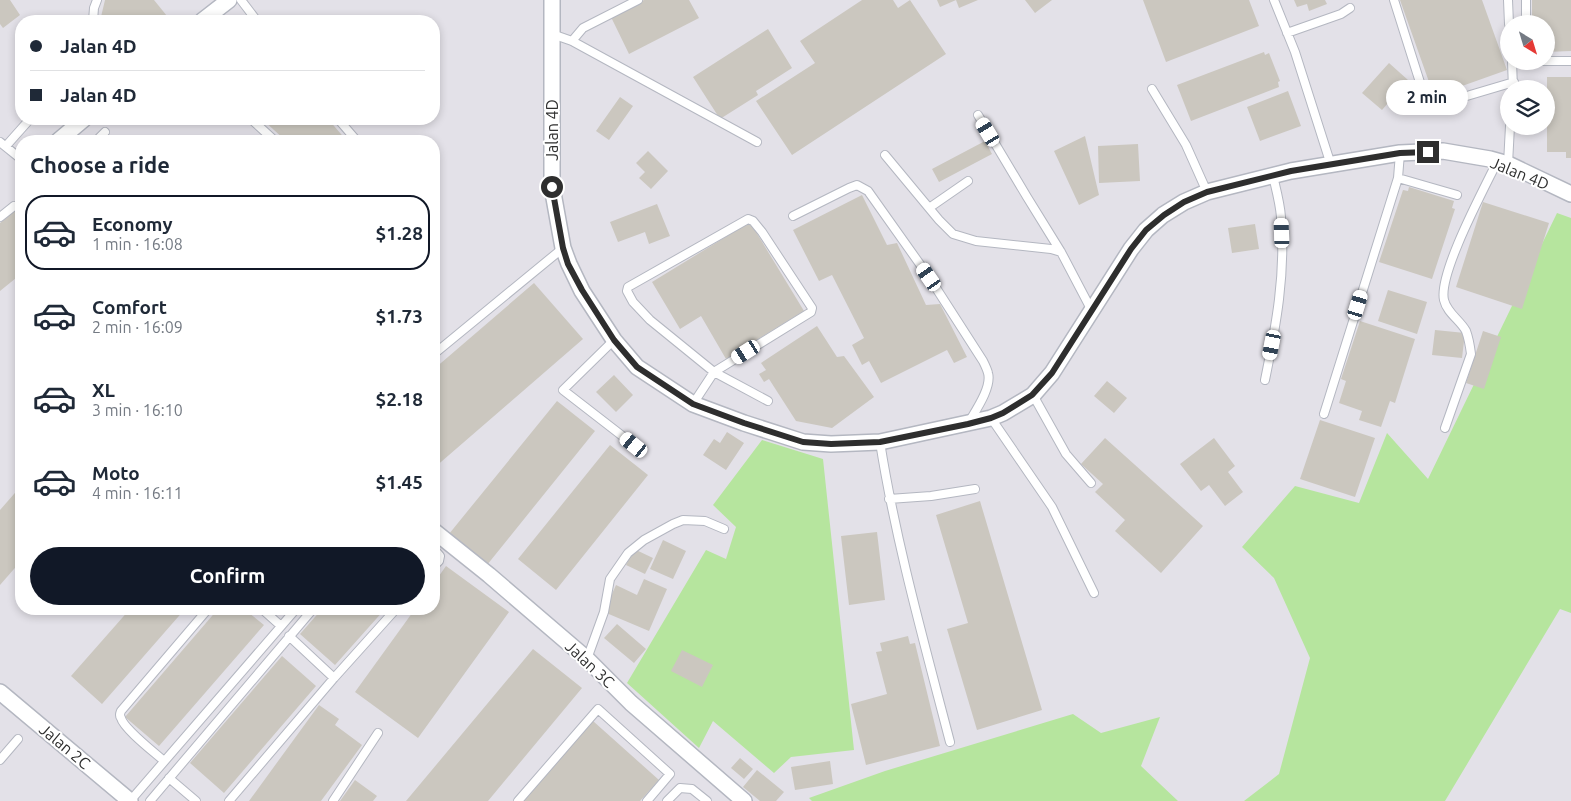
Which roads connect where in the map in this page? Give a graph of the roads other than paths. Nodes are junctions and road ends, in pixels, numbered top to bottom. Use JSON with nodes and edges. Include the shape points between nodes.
{"nodes":[{"id":1,"x":97,"y":0,"type":"edge"},
{"id":2,"x":229,"y":0,"type":"edge"},
{"id":3,"x":241,"y":0,"type":"edge"},
{"id":4,"x":552,"y":0,"type":"edge"},
{"id":5,"x":638,"y":0,"type":"edge"},
{"id":6,"x":1274,"y":0,"type":"edge"},
{"id":7,"x":1394,"y":0,"type":"edge"},
{"id":8,"x":1508,"y":0,"type":"edge"},
{"id":9,"x":1526,"y":0,"type":"edge"},
{"id":10,"x":1350,"y":8,"type":"dead end"},
{"id":11,"x":93,"y":15,"type":"edge"},
{"id":12,"x":210,"y":15,"type":"edge"},
{"id":13,"x":252,"y":15,"type":"edge"},
{"id":14,"x":1509,"y":15,"type":"edge"},
{"id":15,"x":1526,"y":15,"type":"edge"},
{"id":16,"x":1287,"y":32,"type":"junction"},
{"id":17,"x":552,"y":34,"type":"junction"},
{"id":18,"x":572,"y":41,"type":"junction"},
{"id":19,"x":1555,"y":61,"type":"edge"},
{"id":20,"x":1571,"y":61,"type":"edge"},
{"id":21,"x":1152,"y":89,"type":"dead end"},
{"id":22,"x":1500,"y":89,"type":"edge"},
{"id":23,"x":978,"y":115,"type":"dead end"},
{"id":24,"x":24,"y":125,"type":"edge"},
{"id":25,"x":77,"y":125,"type":"edge"},
{"id":26,"x":258,"y":125,"type":"edge"},
{"id":27,"x":343,"y":125,"type":"edge"},
{"id":28,"x":105,"y":132,"type":"dead end"},
{"id":29,"x":65,"y":135,"type":"edge"},
{"id":30,"x":102,"y":135,"type":"edge"},
{"id":31,"x":268,"y":135,"type":"edge"},
{"id":32,"x":352,"y":135,"type":"edge"},
{"id":33,"x":1508,"y":135,"type":"edge"},
{"id":34,"x":757,"y":142,"type":"dead end"},
{"id":35,"x":3,"y":144,"type":"edge"},
{"id":36,"x":1400,"y":153,"type":"junction"},
{"id":37,"x":15,"y":154,"type":"edge"},
{"id":38,"x":886,"y":155,"type":"dead end"},
{"id":39,"x":1502,"y":163,"type":"junction"},
{"id":40,"x":1331,"y":165,"type":"junction"},
{"id":41,"x":1273,"y":176,"type":"junction"},
{"id":42,"x":1398,"y":178,"type":"junction"},
{"id":43,"x":968,"y":181,"type":"dead end"},
{"id":44,"x":1207,"y":192,"type":"junction"},
{"id":45,"x":1571,"y":194,"type":"edge"},
{"id":46,"x":1457,"y":195,"type":"dead end"},
{"id":47,"x":14,"y":206,"type":"dead end"},
{"id":48,"x":929,"y":208,"type":"junction"},
{"id":49,"x":793,"y":216,"type":"dead end"},
{"id":50,"x":0,"y":217,"type":"edge"},
{"id":51,"x":563,"y":248,"type":"junction"},
{"id":52,"x":1061,"y":252,"type":"junction"},
{"id":53,"x":1092,"y":311,"type":"junction"},
{"id":54,"x":614,"y":340,"type":"junction"},
{"id":55,"x":440,"y":349,"type":"edge"},
{"id":56,"x":714,"y":372,"type":"junction"},
{"id":57,"x":1265,"y":380,"type":"dead end"},
{"id":58,"x":1032,"y":395,"type":"junction"},
{"id":59,"x":768,"y":401,"type":"dead end"},
{"id":60,"x":693,"y":404,"type":"junction"},
{"id":61,"x":1324,"y":414,"type":"dead end"},
{"id":62,"x":991,"y":418,"type":"junction"},
{"id":63,"x":968,"y":424,"type":"junction"},
{"id":64,"x":1444,"y":428,"type":"dead end"},
{"id":65,"x":880,"y":442,"type":"junction"},
{"id":66,"x":634,"y":445,"type":"dead end"},
{"id":67,"x":1091,"y":483,"type":"dead end"},
{"id":68,"x":975,"y":489,"type":"dead end"},
{"id":69,"x":889,"y":498,"type":"junction"},
{"id":70,"x":724,"y":529,"type":"dead end"},
{"id":71,"x":440,"y":536,"type":"edge"},
{"id":72,"x":1094,"y":593,"type":"dead end"},
{"id":73,"x":203,"y":615,"type":"edge"},
{"id":74,"x":269,"y":615,"type":"edge"},
{"id":75,"x":291,"y":615,"type":"edge"},
{"id":76,"x":307,"y":615,"type":"edge"},
{"id":77,"x":391,"y":615,"type":"edge"},
{"id":78,"x":281,"y":626,"type":"junction"},
{"id":79,"x":289,"y":636,"type":"junction"},
{"id":80,"x":587,"y":659,"type":"junction"},
{"id":81,"x":334,"y":678,"type":"junction"},
{"id":82,"x":0,"y":692,"type":"edge"},
{"id":83,"x":378,"y":733,"type":"dead end"},
{"id":84,"x":18,"y":738,"type":"dead end"},
{"id":85,"x":950,"y":742,"type":"dead end"},
{"id":86,"x":0,"y":760,"type":"edge"},
{"id":87,"x":164,"y":761,"type":"junction"},
{"id":88,"x":169,"y":778,"type":"junction"},
{"id":89,"x":130,"y":801,"type":"edge"},
{"id":90,"x":150,"y":801,"type":"edge"},
{"id":91,"x":196,"y":801,"type":"edge"},
{"id":92,"x":229,"y":801,"type":"edge"},
{"id":93,"x":333,"y":801,"type":"edge"},
{"id":94,"x":518,"y":801,"type":"edge"},
{"id":95,"x":647,"y":801,"type":"edge"},
{"id":96,"x":667,"y":801,"type":"edge"},
{"id":97,"x":707,"y":801,"type":"edge"},
{"id":98,"x":744,"y":801,"type":"edge"}],
"edges":[{"from":1,"to":11,"type":"lane"},
{"from":2,"to":12,"type":"street"},
{"from":3,"to":13,"type":"lane"},
{"from":4,"to":17,"type":"street","name":"Jalan 4D"},
{"from":5,"to":18,"type":"lane","via":[[583,28]]},
{"from":6,"to":16,"type":"lane"},
{"from":7,"to":22,"type":"lane","via":[[1424,95],[1434,106]]},
{"from":8,"to":14,"type":"lane"},
{"from":9,"to":15,"type":"lane"},
{"from":10,"to":16,"type":"lane","via":[[1342,14]]},
{"from":16,"to":40,"type":"lane"},
{"from":17,"to":18,"type":"lane"},
{"from":17,"to":51,"type":"street","name":"Jalan 4D","via":[[552,187]]},
{"from":18,"to":34,"type":"lane"},
{"from":19,"to":20,"type":"lane"},
{"from":21,"to":44,"type":"lane","via":[[1186,145]]},
{"from":23,"to":52,"type":"lane"},
{"from":24,"to":35,"type":"lane"},
{"from":25,"to":29,"type":"street"},
{"from":26,"to":31,"type":"lane"},
{"from":27,"to":32,"type":"lane"},
{"from":28,"to":30,"type":"lane"},
{"from":33,"to":39,"type":"lane"},
{"from":35,"to":37,"type":"lane"},
{"from":36,"to":39,"type":"street","name":"Jalan 4D","via":[[1443,151]]},
{"from":36,"to":40,"type":"street","name":"Jalan 4D"},
{"from":36,"to":42,"type":"lane"},
{"from":38,"to":48,"type":"lane"},
{"from":39,"to":45,"type":"street","name":"Jalan 4D"},
{"from":39,"to":64,"type":"lane","via":[[1450,262],[1443,298],[1466,331],[1470,354]]},
{"from":40,"to":41,"type":"street","name":"Jalan 4D"},
{"from":41,"to":44,"type":"street","name":"Jalan 4D"},
{"from":41,"to":57,"type":"lane","via":[[1281,215],[1283,251],[1279,310]]},
{"from":42,"to":46,"type":"lane"},
{"from":42,"to":61,"type":"lane"},
{"from":43,"to":48,"type":"lane"},
{"from":44,"to":53,"type":"street","name":"Jalan 4D","via":[[1184,202],[1146,230]]},
{"from":47,"to":50,"type":"lane"},
{"from":48,"to":52,"type":"lane","via":[[954,234],[976,241]]},
{"from":49,"to":63,"type":"lane","via":[[858,185],[868,191],[983,361],[988,382]]},
{"from":51,"to":54,"type":"street","name":"Jalan 4D","via":[[582,290]]},
{"from":51,"to":55,"type":"lane"},
{"from":52,"to":53,"type":"lane"},
{"from":53,"to":58,"type":"street","name":"Jalan 4D","via":[[1052,373]]},
{"from":54,"to":60,"type":"street","name":"Jalan 4D","via":[[637,367]]},
{"from":54,"to":66,"type":"lane","via":[[563,390]]},
{"from":56,"to":56,"type":"lane","via":[[650,320],[626,291],[748,219],[762,232],[812,308],[811,312]]},
{"from":56,"to":59,"type":"lane"},
{"from":56,"to":60,"type":"lane"},
{"from":58,"to":62,"type":"street","name":"Jalan 4D"},
{"from":58,"to":67,"type":"lane","via":[[1066,454]]},
{"from":60,"to":65,"type":"street","name":"Jalan 4D","via":[[803,442]]},
{"from":62,"to":63,"type":"street","name":"Jalan 4D"},
{"from":62,"to":72,"type":"lane","via":[[1052,507]]},
{"from":63,"to":65,"type":"street","name":"Jalan 4D"},
{"from":65,"to":69,"type":"lane"},
{"from":68,"to":69,"type":"lane"},
{"from":69,"to":85,"type":"lane"},
{"from":70,"to":80,"type":"lane","via":[[705,522],[683,520],[651,536],[628,553],[610,579],[604,612]]},
{"from":71,"to":80,"type":"street","name":"Jalan 3C"},
{"from":73,"to":87,"type":"lane","via":[[121,710],[121,719],[128,728]]},
{"from":74,"to":78,"type":"lane"},
{"from":75,"to":78,"type":"lane"},
{"from":76,"to":79,"type":"lane"},
{"from":77,"to":81,"type":"lane"},
{"from":78,"to":87,"type":"lane"},
{"from":79,"to":81,"type":"lane"},
{"from":79,"to":88,"type":"lane"},
{"from":80,"to":98,"type":"street","name":"Jalan 3C","via":[[631,703]]},
{"from":81,"to":92,"type":"lane"},
{"from":82,"to":89,"type":"street","name":"Jalan 2C"},
{"from":83,"to":93,"type":"lane"},
{"from":84,"to":86,"type":"lane"},
{"from":87,"to":89,"type":"lane"},
{"from":88,"to":90,"type":"lane"},
{"from":88,"to":91,"type":"lane"},
{"from":94,"to":95,"type":"lane","via":[[598,709],[670,774]]},
{"from":96,"to":97,"type":"lane","via":[[680,788],[692,789]]}]}
